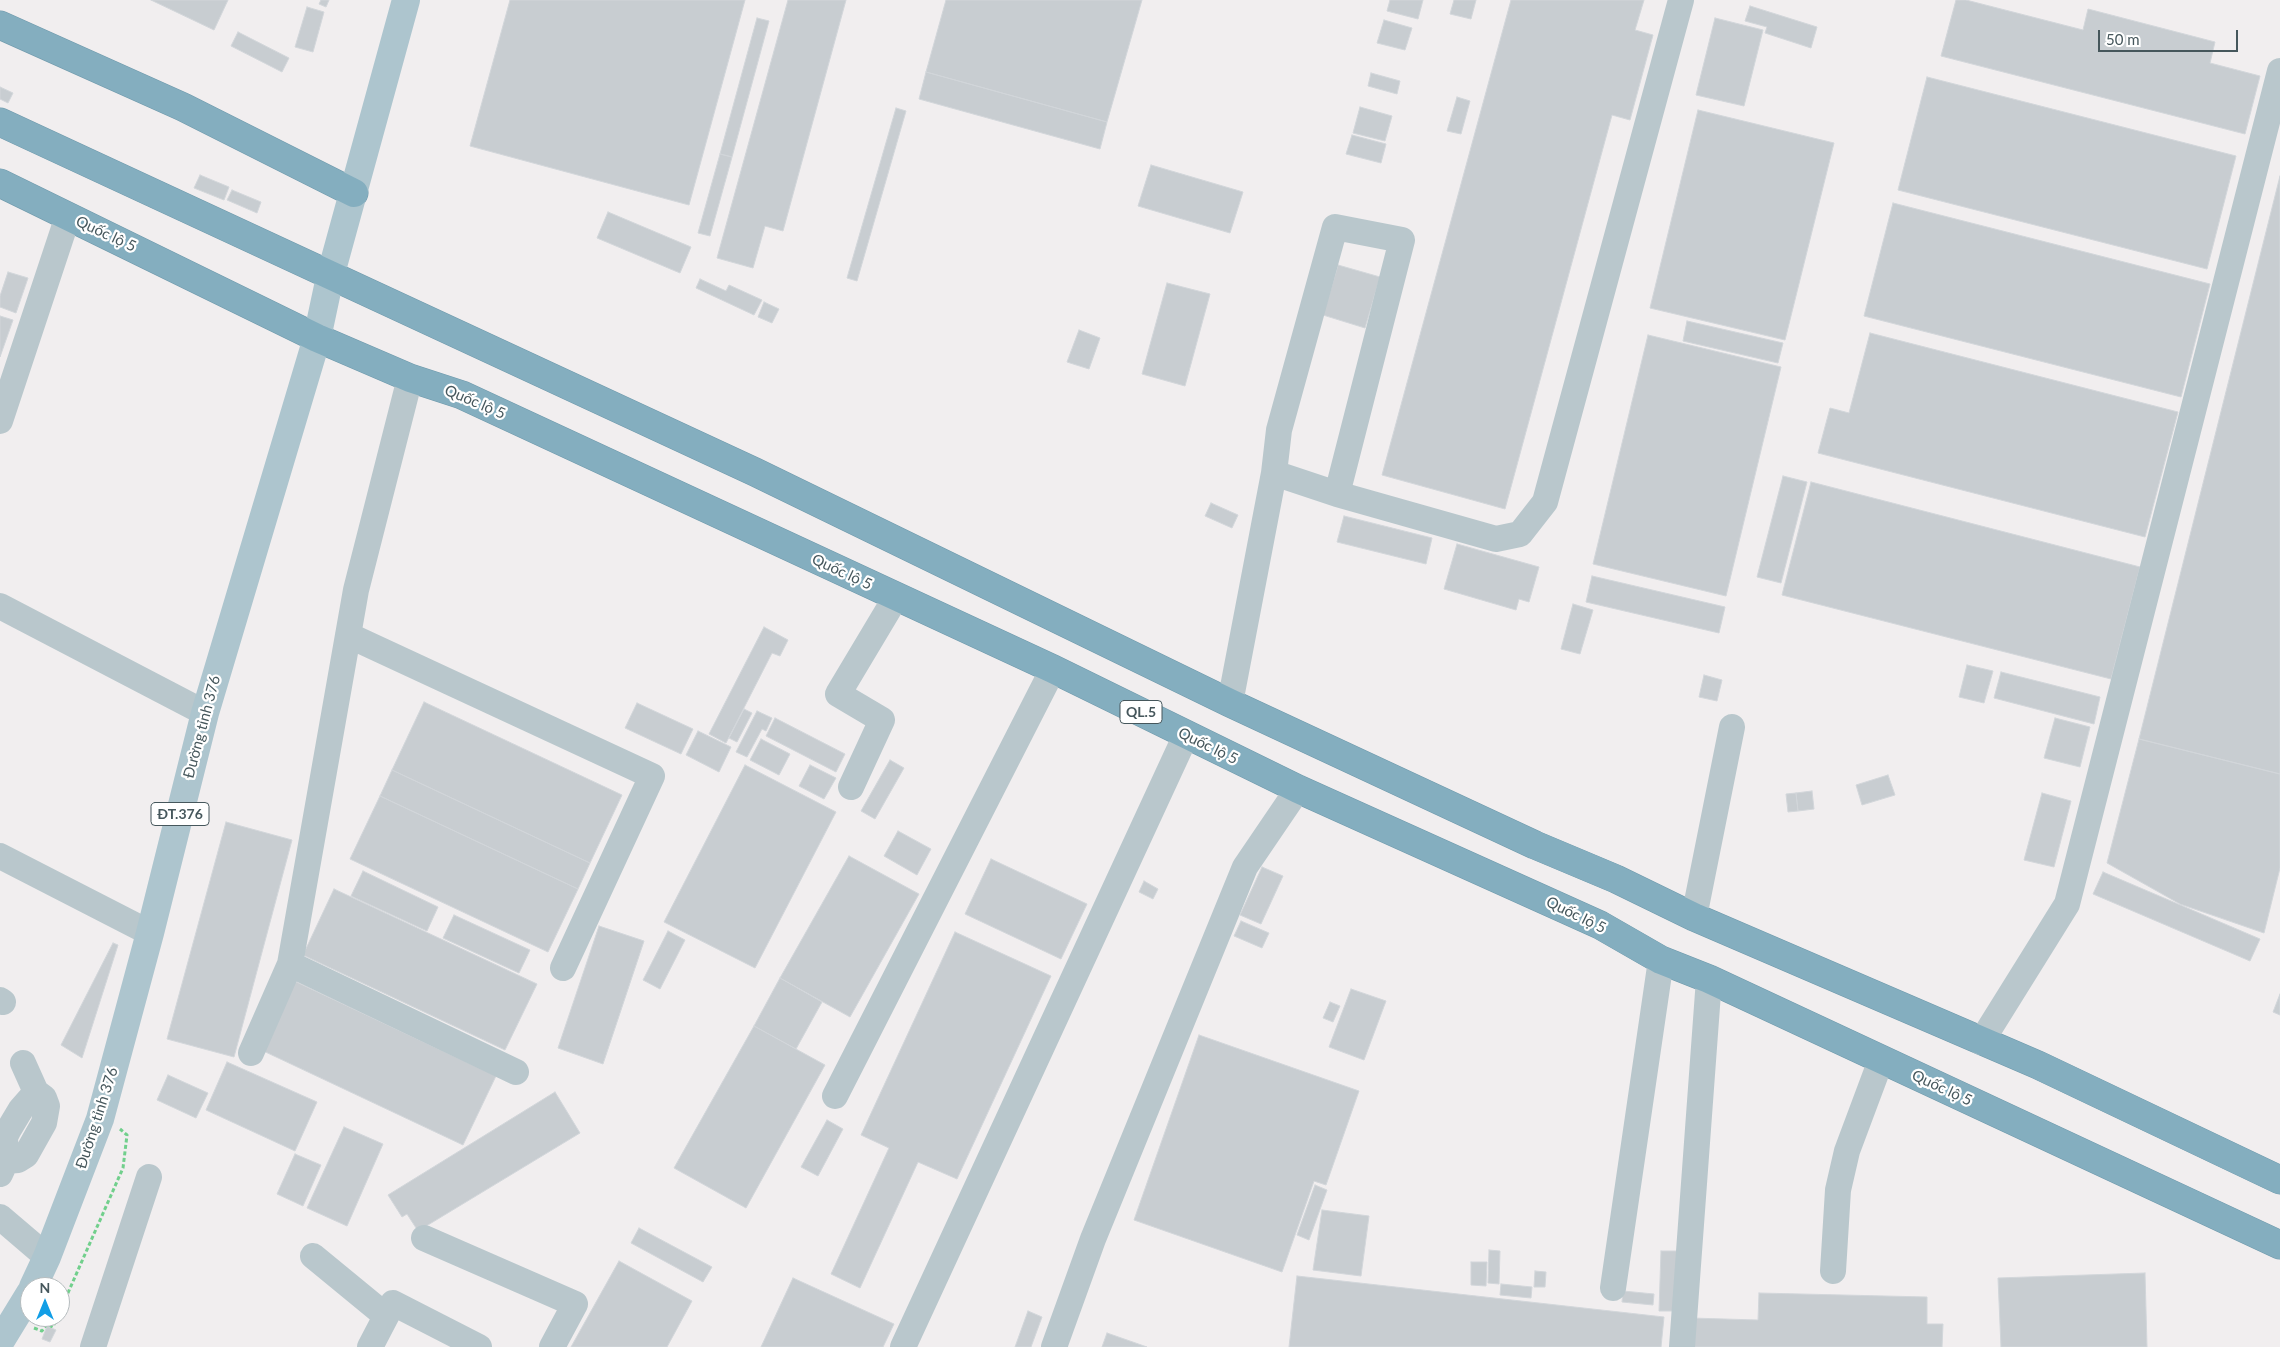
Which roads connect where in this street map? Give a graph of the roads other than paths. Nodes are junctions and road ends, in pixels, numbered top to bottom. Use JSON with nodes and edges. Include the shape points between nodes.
{"nodes":[{"id":1,"x":406,"y":0,"type":"edge"},
{"id":2,"x":1681,"y":0,"type":"edge"},
{"id":3,"x":0,"y":25,"type":"edge"},
{"id":4,"x":2280,"y":71,"type":"edge"},
{"id":5,"x":0,"y":122,"type":"edge"},
{"id":6,"x":0,"y":183,"type":"edge"},
{"id":7,"x":354,"y":193,"type":"junction"},
{"id":8,"x":68,"y":216,"type":"junction"},
{"id":9,"x":330,"y":277,"type":"junction"},
{"id":10,"x":317,"y":338,"type":"junction"},
{"id":11,"x":410,"y":378,"type":"junction"},
{"id":12,"x":0,"y":421,"type":"edge"},
{"id":13,"x":1274,"y":473,"type":"junction"},
{"id":14,"x":1336,"y":494,"type":"junction"},
{"id":15,"x":896,"y":597,"type":"junction"},
{"id":16,"x":0,"y":606,"type":"edge"},
{"id":17,"x":348,"y":635,"type":"junction"},
{"id":18,"x":1053,"y":669,"type":"junction"},
{"id":19,"x":1230,"y":704,"type":"junction"},
{"id":20,"x":205,"y":713,"type":"junction"},
{"id":21,"x":1732,"y":727,"type":"dead end"},
{"id":22,"x":1186,"y":735,"type":"junction"},
{"id":23,"x":851,"y":787,"type":"dead end"},
{"id":24,"x":1298,"y":789,"type":"junction"},
{"id":25,"x":0,"y":856,"type":"edge"},
{"id":26,"x":1694,"y":917,"type":"junction"},
{"id":27,"x":150,"y":933,"type":"junction"},
{"id":28,"x":1661,"y":960,"type":"junction"},
{"id":29,"x":290,"y":964,"type":"junction"},
{"id":30,"x":563,"y":968,"type":"dead end"},
{"id":31,"x":1709,"y":979,"type":"junction"},
{"id":32,"x":1981,"y":1042,"type":"junction"},
{"id":33,"x":251,"y":1053,"type":"dead end"},
{"id":34,"x":1882,"y":1060,"type":"junction"},
{"id":35,"x":23,"y":1063,"type":"dead end"},
{"id":36,"x":516,"y":1072,"type":"dead end"},
{"id":37,"x":835,"y":1096,"type":"dead end"},
{"id":38,"x":3,"y":1168,"type":"edge"},
{"id":39,"x":149,"y":1177,"type":"dead end"},
{"id":40,"x":2280,"y":1180,"type":"edge"},
{"id":41,"x":0,"y":1217,"type":"edge"},
{"id":42,"x":0,"y":1228,"type":"edge"},
{"id":43,"x":424,"y":1238,"type":"dead end"},
{"id":44,"x":2280,"y":1245,"type":"edge"},
{"id":45,"x":313,"y":1256,"type":"dead end"},
{"id":46,"x":47,"y":1257,"type":"junction"},
{"id":47,"x":1833,"y":1271,"type":"dead end"},
{"id":48,"x":38,"y":1277,"type":"edge"},
{"id":49,"x":1613,"y":1288,"type":"dead end"},
{"id":50,"x":20,"y":1309,"type":"edge"},
{"id":51,"x":386,"y":1316,"type":"junction"},
{"id":52,"x":0,"y":1342,"type":"edge"},
{"id":53,"x":93,"y":1347,"type":"edge"},
{"id":54,"x":370,"y":1347,"type":"edge"},
{"id":55,"x":479,"y":1347,"type":"edge"},
{"id":56,"x":552,"y":1347,"type":"edge"},
{"id":57,"x":903,"y":1347,"type":"edge"},
{"id":58,"x":1054,"y":1347,"type":"edge"},
{"id":59,"x":1682,"y":1347,"type":"edge"}],
"edges":[{"from":1,"to":7,"type":"main road","name":"Đường tỉnh 376"},
{"from":2,"to":14,"type":"lane","via":[[1545,502],[1520,534],[1496,539]]},
{"from":3,"to":7,"type":"highway","via":[[183,107]]},
{"from":4,"to":32,"type":"lane","via":[[2067,904]]},
{"from":5,"to":9,"type":"highway"},
{"from":6,"to":8,"type":"highway","name":"Quốc lộ 5","number":"QL.5"},
{"from":7,"to":9,"type":"main road","name":"Đường tỉnh 376"},
{"from":8,"to":10,"type":"highway","name":"Quốc lộ 5","number":"QL.5"},
{"from":8,"to":12,"type":"lane"},
{"from":9,"to":10,"type":"main road","name":"Đường tỉnh 376"},
{"from":9,"to":19,"type":"highway","via":[[755,472]]},
{"from":10,"to":11,"type":"highway","name":"Quốc lộ 5","number":"QL.5"},
{"from":10,"to":20,"type":"main road","name":"Đường tỉnh 376","number":"ĐT.376"},
{"from":11,"to":15,"type":"highway","name":"Quốc lộ 5","number":"QL.5","via":[[462,395]]},
{"from":11,"to":17,"type":"lane","via":[[356,590]]},
{"from":13,"to":14,"type":"lane"},
{"from":13,"to":14,"type":"lane","via":[[1279,430],[1335,227],[1402,240]]},
{"from":13,"to":19,"type":"lane"},
{"from":15,"to":18,"type":"highway","name":"Quốc lộ 5","number":"QL.5"},
{"from":15,"to":23,"type":"lane","via":[[838,694],[882,720]]},
{"from":16,"to":20,"type":"lane"},
{"from":17,"to":29,"type":"lane"},
{"from":17,"to":30,"type":"lane","via":[[652,776]]},
{"from":18,"to":22,"type":"highway","name":"Quốc lộ 5","number":"QL.5"},
{"from":18,"to":37,"type":"lane"},
{"from":19,"to":26,"type":"highway"},
{"from":20,"to":27,"type":"main road","name":"Đường tỉnh 376","number":"ĐT.376"},
{"from":21,"to":26,"type":"lane"},
{"from":22,"to":24,"type":"highway","name":"Quốc lộ 5","number":"QL.5"},
{"from":22,"to":57,"type":"lane"},
{"from":24,"to":28,"type":"highway","name":"Quốc lộ 5","number":"QL.5","via":[[1590,921]]},
{"from":24,"to":58,"type":"lane","via":[[1245,867],[1093,1239]]},
{"from":25,"to":27,"type":"lane"},
{"from":26,"to":32,"type":"highway"},
{"from":27,"to":46,"type":"main road","name":"Đường tỉnh 376","number":"ĐT.376","via":[[100,1118]]},
{"from":28,"to":31,"type":"highway","name":"Quốc lộ 5","number":"QL.5"},
{"from":28,"to":49,"type":"lane"},
{"from":29,"to":33,"type":"lane"},
{"from":29,"to":36,"type":"lane"},
{"from":31,"to":34,"type":"highway","name":"Quốc lộ 5","number":"QL.5"},
{"from":31,"to":59,"type":"lane"},
{"from":32,"to":40,"type":"highway","via":[[2038,1065]]},
{"from":34,"to":44,"type":"highway","name":"Quốc lộ 5","number":"QL.5"},
{"from":34,"to":47,"type":"lane","via":[[1847,1151],[1838,1190]]},
{"from":35,"to":38,"type":"lane","via":[[36,1092],[44,1098],[47,1106],[44,1123],[26,1155]]},
{"from":39,"to":53,"type":"lane"},
{"from":41,"to":46,"type":"lane"},
{"from":42,"to":46,"type":"lane"},
{"from":43,"to":56,"type":"lane","via":[[575,1304]]},
{"from":45,"to":51,"type":"lane"},
{"from":46,"to":48,"type":"main road","name":"Đường tỉnh 376","number":"ĐT.376"},
{"from":50,"to":52,"type":"main road"},
{"from":51,"to":54,"type":"lane"},
{"from":51,"to":55,"type":"lane","via":[[393,1303]]}]}
